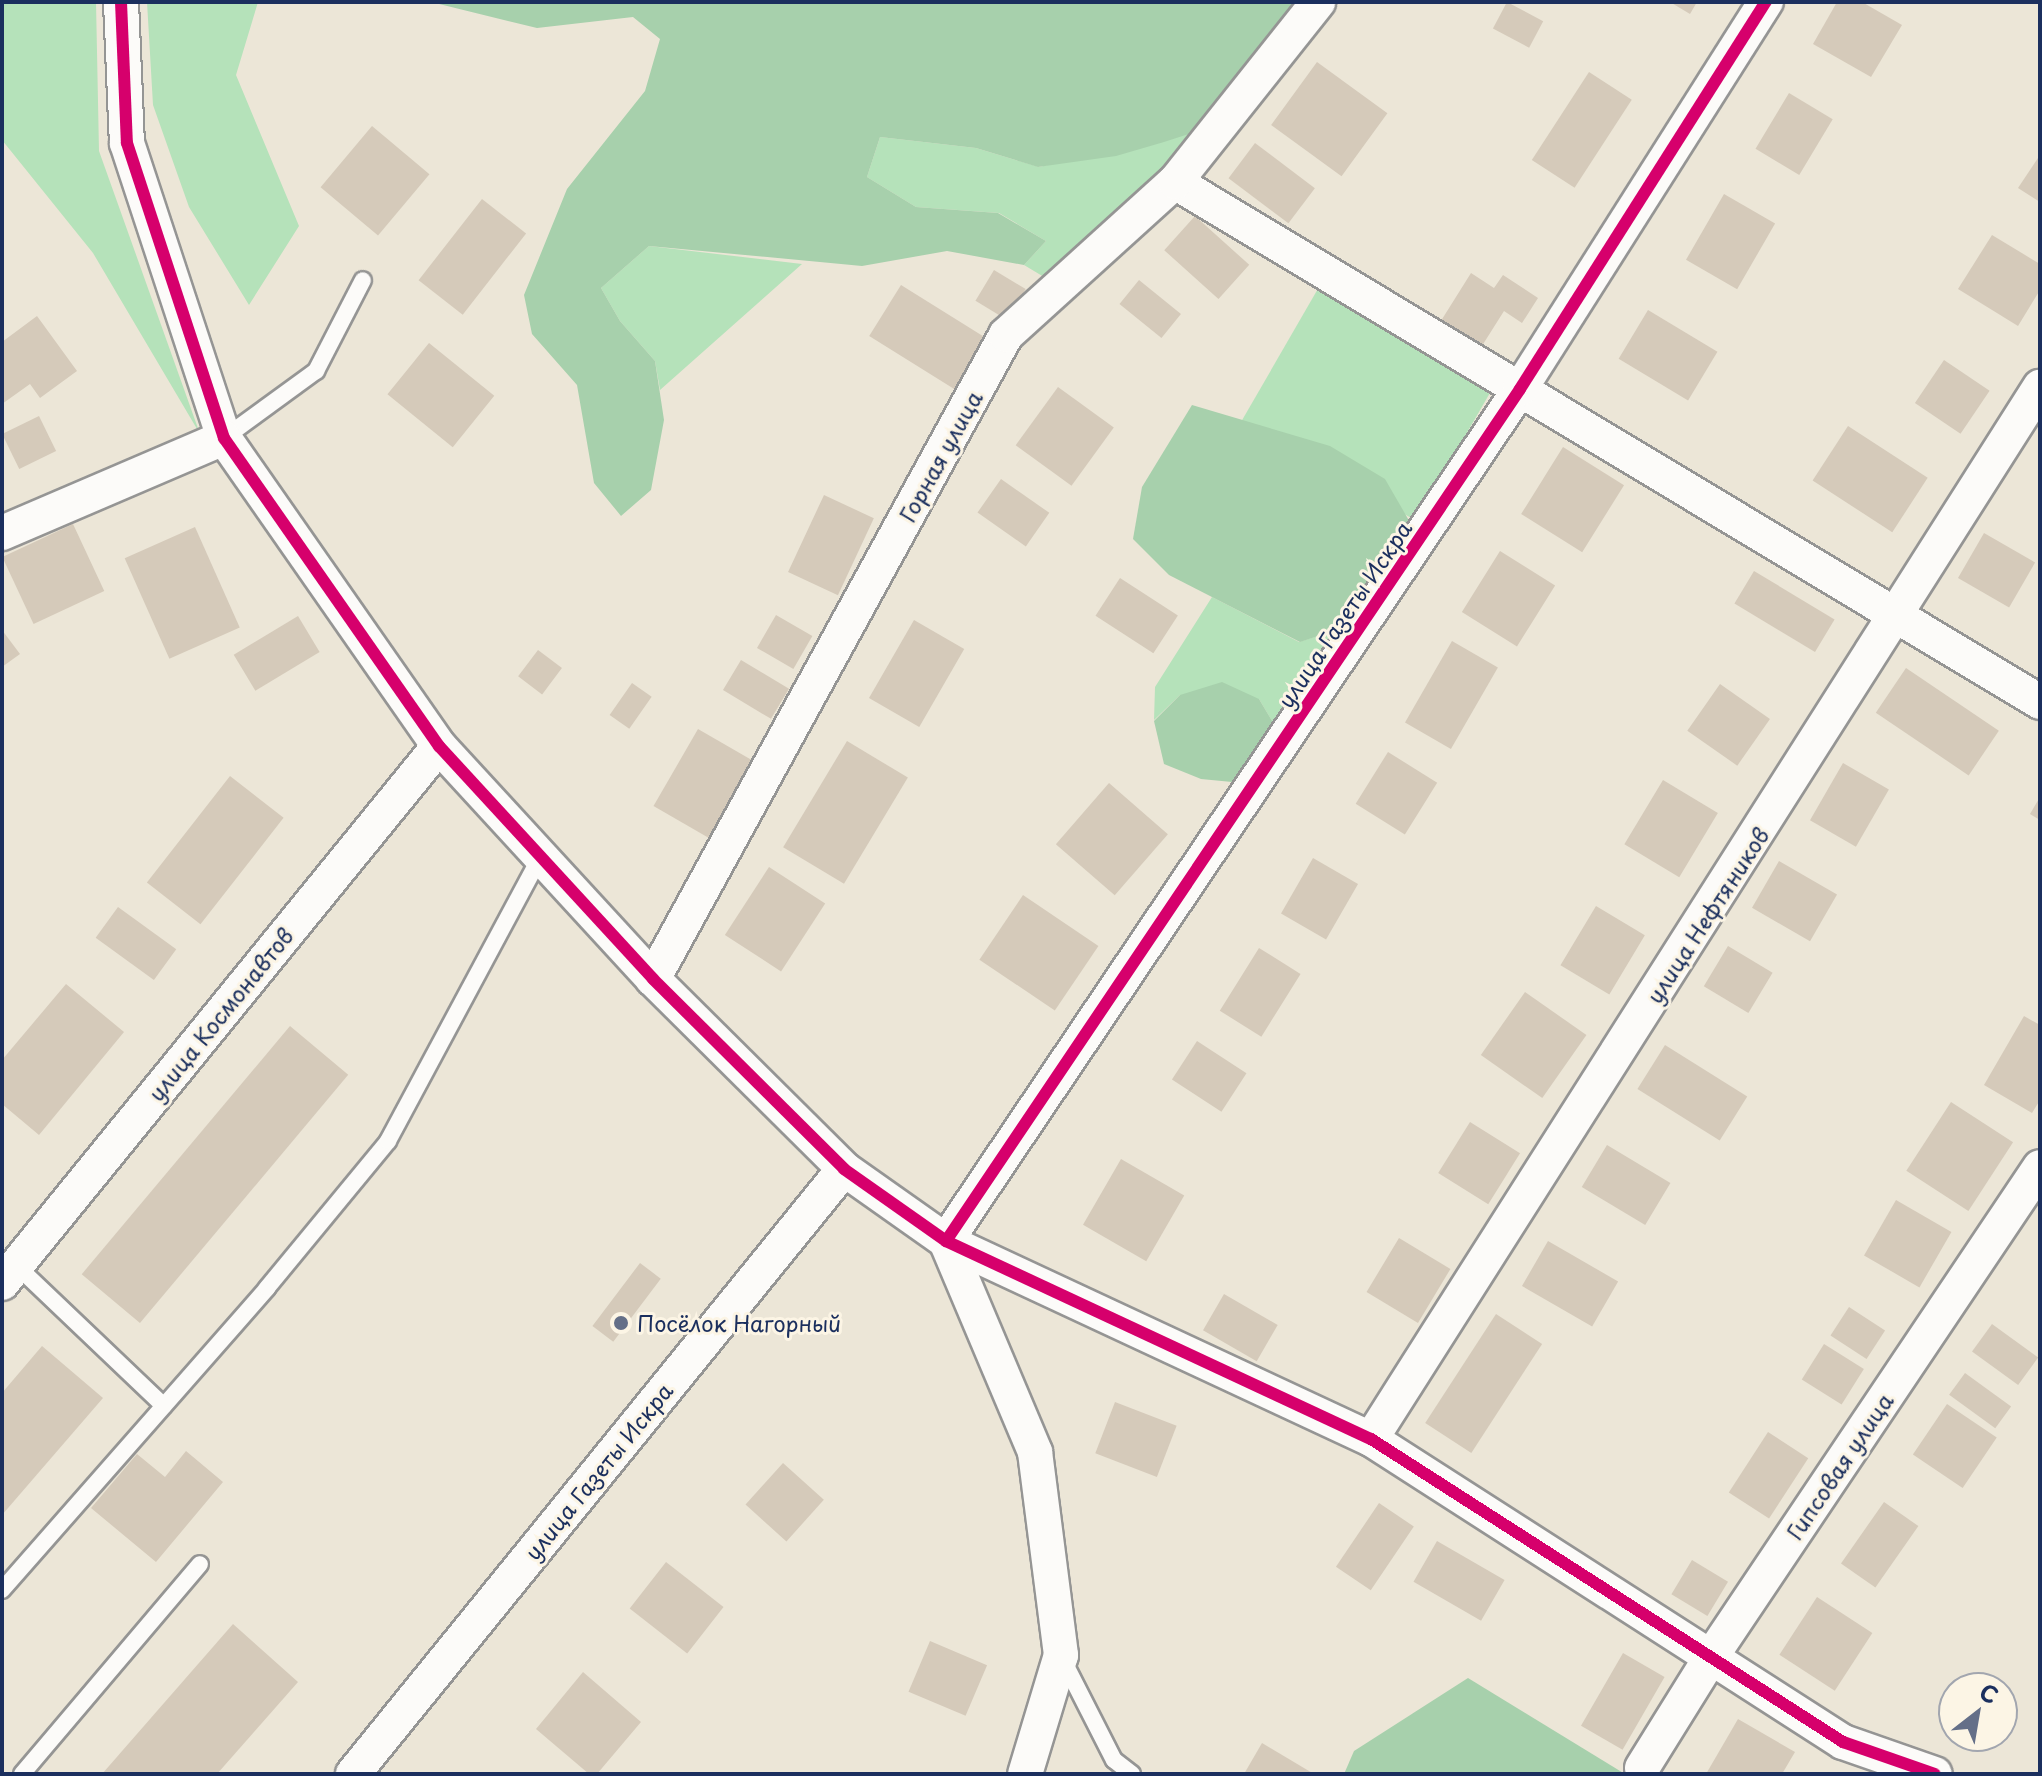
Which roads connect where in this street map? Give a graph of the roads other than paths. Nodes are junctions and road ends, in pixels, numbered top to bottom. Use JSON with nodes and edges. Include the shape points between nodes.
{"nodes":[{"id":1,"x":121,"y":2,"type":"edge"},
{"id":2,"x":1318,"y":2,"type":"edge"},
{"id":3,"x":1766,"y":2,"type":"edge"},
{"id":4,"x":1175,"y":182,"type":"junction"},
{"id":5,"x":363,"y":280,"type":"dead end"},
{"id":6,"x":2040,"y":387,"type":"edge"},
{"id":7,"x":1520,"y":389,"type":"junction"},
{"id":8,"x":224,"y":438,"type":"junction"},
{"id":9,"x":2,"y":533,"type":"edge"},
{"id":10,"x":1898,"y":617,"type":"junction"},
{"id":11,"x":2040,"y":702,"type":"edge"},
{"id":12,"x":439,"y":746,"type":"junction"},
{"id":13,"x":540,"y":857,"type":"junction"},
{"id":14,"x":653,"y":979,"type":"junction"},
{"id":15,"x":2040,"y":1167,"type":"edge"},
{"id":16,"x":844,"y":1169,"type":"junction"},
{"id":17,"x":946,"y":1241,"type":"junction"},
{"id":18,"x":9,"y":1274,"type":"edge"},
{"id":19,"x":164,"y":1406,"type":"junction"},
{"id":20,"x":1371,"y":1439,"type":"junction"},
{"id":21,"x":200,"y":1564,"type":"dead end"},
{"id":22,"x":2,"y":1590,"type":"edge"},
{"id":23,"x":1061,"y":1655,"type":"junction"},
{"id":24,"x":1711,"y":1657,"type":"junction"},
{"id":25,"x":1642,"y":1768,"type":"dead end"},
{"id":26,"x":22,"y":1774,"type":"edge"},
{"id":27,"x":353,"y":1774,"type":"edge"},
{"id":28,"x":1025,"y":1774,"type":"edge"},
{"id":29,"x":1132,"y":1774,"type":"edge"},
{"id":30,"x":1935,"y":1774,"type":"edge"}],
"edges":[{"from":1,"to":8,"type":"street","via":[[127,143]]},
{"from":2,"to":4,"type":"street","name":"Горная улица"},
{"from":3,"to":7,"type":"street","name":"улица Газеты Искра"},
{"from":4,"to":7,"type":"street"},
{"from":4,"to":14,"type":"street","name":"Горная улица","via":[[1006,335]]},
{"from":5,"to":8,"type":"lane","via":[[316,371]]},
{"from":6,"to":10,"type":"street","name":"улица Нефтяников"},
{"from":7,"to":10,"type":"street"},
{"from":7,"to":17,"type":"street","name":"улица Газеты Искра"},
{"from":8,"to":9,"type":"street"},
{"from":8,"to":12,"type":"street"},
{"from":10,"to":11,"type":"street"},
{"from":10,"to":20,"type":"street","name":"улица Нефтяников"},
{"from":12,"to":13,"type":"street"},
{"from":12,"to":18,"type":"street","name":"улица Космонавтов"},
{"from":13,"to":14,"type":"street"},
{"from":13,"to":19,"type":"lane","via":[[388,1141]]},
{"from":14,"to":16,"type":"street"},
{"from":15,"to":24,"type":"street","name":"Гипсовая улица"},
{"from":16,"to":17,"type":"street"},
{"from":16,"to":27,"type":"street","name":"улица Газеты Искра"},
{"from":17,"to":20,"type":"street"},
{"from":17,"to":23,"type":"street","via":[[1035,1452]]},
{"from":18,"to":19,"type":"lane"},
{"from":19,"to":22,"type":"lane"},
{"from":20,"to":24,"type":"street"},
{"from":21,"to":26,"type":"lane"},
{"from":23,"to":28,"type":"street"},
{"from":23,"to":29,"type":"lane","via":[[1114,1760]]},
{"from":24,"to":25,"type":"street","name":"Гипсовая улица"},
{"from":24,"to":30,"type":"street","via":[[1843,1742]]}]}
